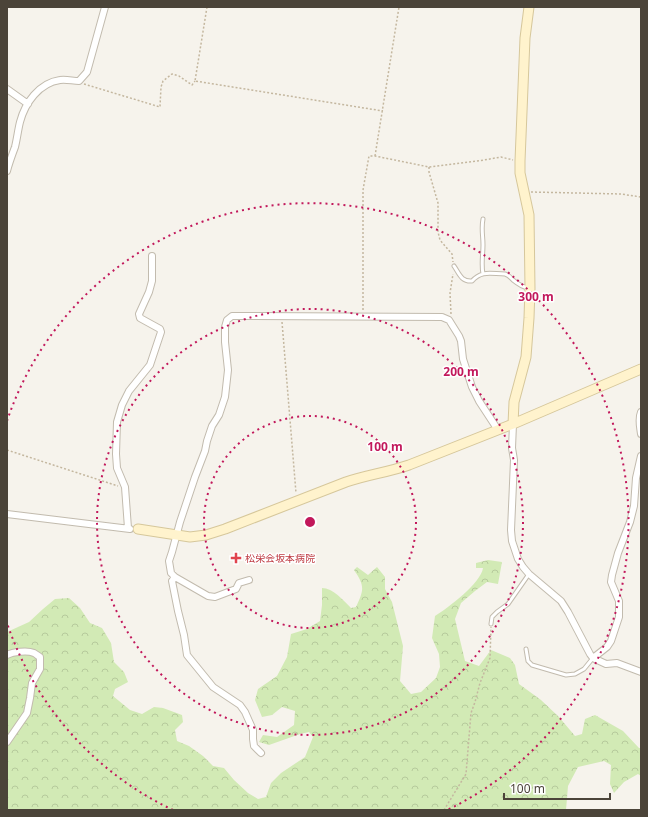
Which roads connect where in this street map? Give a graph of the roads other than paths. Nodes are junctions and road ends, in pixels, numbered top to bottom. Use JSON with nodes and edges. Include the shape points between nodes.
{"nodes":[{"id":1,"x":105,"y":7,"type":"edge"},
{"id":2,"x":530,"y":7,"type":"edge"},
{"id":3,"x":7,"y":89,"type":"edge"},
{"id":4,"x":28,"y":104,"type":"junction"},
{"id":5,"x":7,"y":171,"type":"edge"},
{"id":6,"x":484,"y":219,"type":"dead end"},
{"id":7,"x":152,"y":256,"type":"dead end"},
{"id":8,"x":454,"y":266,"type":"road end"},
{"id":9,"x":483,"y":274,"type":"junction"},
{"id":10,"x":530,"y":288,"type":"junction"},
{"id":11,"x":641,"y":369,"type":"edge"},
{"id":12,"x":641,"y":412,"type":"edge"},
{"id":13,"x":513,"y":424,"type":"junction"},
{"id":14,"x":498,"y":430,"type":"junction"},
{"id":15,"x":641,"y":434,"type":"edge"},
{"id":16,"x":641,"y":456,"type":"edge"},
{"id":17,"x":638,"y":494,"type":"edge"},
{"id":18,"x":7,"y":514,"type":"edge"},
{"id":19,"x":128,"y":528,"type":"junction"},
{"id":20,"x":138,"y":529,"type":"joint"},
{"id":21,"x":177,"y":535,"type":"junction"},
{"id":22,"x":529,"y":574,"type":"junction"},
{"id":23,"x":175,"y":577,"type":"junction"},
{"id":24,"x":249,"y":580,"type":"dead end"},
{"id":25,"x":491,"y":624,"type":"road end"},
{"id":26,"x":526,"y":649,"type":"dead end"},
{"id":27,"x":7,"y":655,"type":"edge"},
{"id":28,"x":593,"y":658,"type":"junction"},
{"id":29,"x":641,"y":672,"type":"edge"},
{"id":30,"x":7,"y":742,"type":"edge"},
{"id":31,"x":261,"y":753,"type":"dead end"}],
"edges":[{"from":1,"to":4,"type":"street","via":[[87,72],[79,81],[62,79],[50,82],[39,89]]},
{"from":2,"to":10,"type":"street","via":[[520,161],[520,173],[529,214]]},
{"from":3,"to":4,"type":"street"},
{"from":4,"to":5,"type":"street","via":[[20,121]]},
{"from":6,"to":9,"type":"lane"},
{"from":7,"to":19,"type":"street","via":[[152,281],[139,314],[140,318],[161,332],[150,365],[129,391],[117,422],[117,468],[125,487]]},
{"from":8,"to":9,"type":"lane","via":[[459,275],[468,281]]},
{"from":9,"to":10,"type":"lane","via":[[508,275],[520,286]]},
{"from":10,"to":13,"type":"street","via":[[526,357],[514,402]]},
{"from":11,"to":13,"type":"street"},
{"from":12,"to":15,"type":"street"},
{"from":13,"to":14,"type":"street"},
{"from":13,"to":22,"type":"street","via":[[512,541],[518,558]]},
{"from":14,"to":21,"type":"street","via":[[409,465],[346,482],[225,529],[206,535]]},
{"from":14,"to":21,"type":"street","via":[[472,387],[462,359],[459,336],[449,320],[442,317],[232,316],[227,320],[225,327],[228,370],[224,397],[219,415],[212,426]]},
{"from":16,"to":17,"type":"street","via":[[636,478]]},
{"from":17,"to":28,"type":"street","via":[[612,575],[611,582],[619,601],[619,617],[611,641]]},
{"from":18,"to":19,"type":"street"},
{"from":19,"to":20,"type":"street"},
{"from":20,"to":21,"type":"street"},
{"from":21,"to":23,"type":"street","via":[[169,561],[171,573]]},
{"from":22,"to":25,"type":"lane","via":[[508,604],[492,617]]},
{"from":22,"to":28,"type":"street","via":[[561,601]]},
{"from":23,"to":24,"type":"street","via":[[208,596],[215,597],[236,589],[239,583]]},
{"from":23,"to":31,"type":"street","via":[[172,581],[187,655],[213,687],[240,705],[253,730],[254,746]]},
{"from":26,"to":28,"type":"lane","via":[[528,661],[532,665],[566,675],[584,669]]},
{"from":27,"to":30,"type":"street","via":[[21,652],[33,653],[40,657],[40,668],[32,684],[27,713]]},
{"from":28,"to":29,"type":"street","via":[[606,664],[618,662]]}]}
